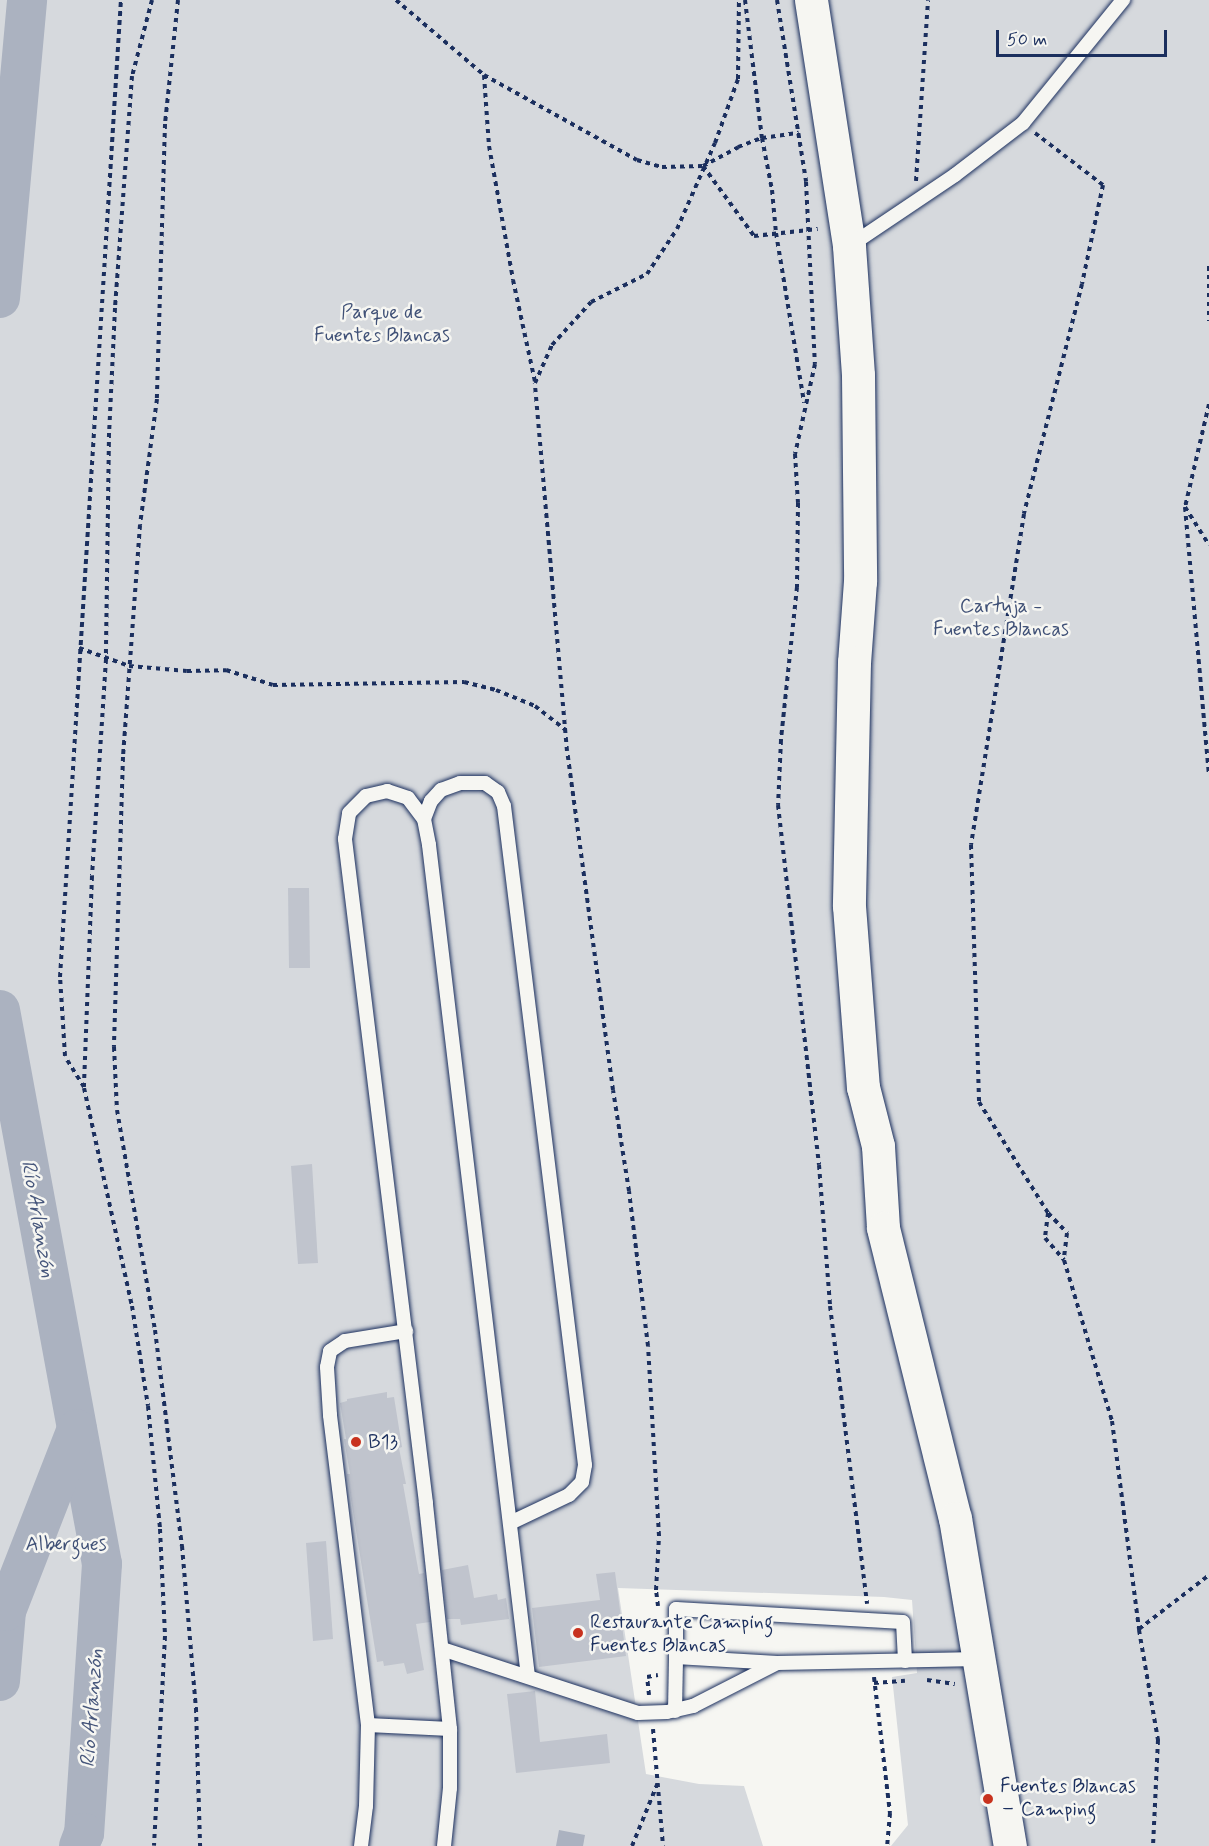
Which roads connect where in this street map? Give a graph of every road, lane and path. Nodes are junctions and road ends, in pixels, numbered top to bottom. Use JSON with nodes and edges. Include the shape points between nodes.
{"nodes":[{"id":1,"x":122,"y":0,"type":"edge"},
{"id":2,"x":152,"y":0,"type":"edge"},
{"id":3,"x":178,"y":0,"type":"edge"},
{"id":4,"x":396,"y":0,"type":"edge"},
{"id":5,"x":739,"y":0,"type":"edge"},
{"id":6,"x":745,"y":0,"type":"edge"},
{"id":7,"x":777,"y":0,"type":"edge"},
{"id":8,"x":811,"y":0,"type":"edge"},
{"id":9,"x":928,"y":0,"type":"edge"},
{"id":10,"x":1123,"y":0,"type":"edge"},
{"id":11,"x":484,"y":75,"type":"junction"},
{"id":12,"x":1023,"y":123,"type":"junction"},
{"id":13,"x":831,"y":127,"type":"junction"},
{"id":14,"x":798,"y":133,"type":"junction"},
{"id":15,"x":762,"y":138,"type":"junction"},
{"id":16,"x":703,"y":166,"type":"junction"},
{"id":17,"x":915,"y":203,"type":"junction"},
{"id":18,"x":807,"y":230,"type":"junction"},
{"id":19,"x":776,"y":233,"type":"junction"},
{"id":20,"x":847,"y":236,"type":"junction"},
{"id":21,"x":1209,"y":266,"type":"edge"},
{"id":22,"x":1209,"y":321,"type":"edge"},
{"id":23,"x":536,"y":383,"type":"junction"},
{"id":24,"x":1209,"y":404,"type":"edge"},
{"id":25,"x":804,"y":406,"type":"junction"},
{"id":26,"x":1185,"y":507,"type":"junction"},
{"id":27,"x":1209,"y":545,"type":"edge"},
{"id":28,"x":79,"y":648,"type":"junction"},
{"id":29,"x":106,"y":659,"type":"junction"},
{"id":30,"x":129,"y":666,"type":"junction"},
{"id":31,"x":567,"y":730,"type":"junction"},
{"id":32,"x":1209,"y":775,"type":"edge"},
{"id":33,"x":424,"y":819,"type":"junction"},
{"id":34,"x":84,"y":1088,"type":"junction"},
{"id":35,"x":1048,"y":1213,"type":"junction"},
{"id":36,"x":1064,"y":1260,"type":"junction"},
{"id":37,"x":406,"y":1331,"type":"junction"},
{"id":38,"x":510,"y":1523,"type":"junction"},
{"id":39,"x":1209,"y":1575,"type":"edge"},
{"id":40,"x":656,"y":1590,"type":"dead end"},
{"id":41,"x":868,"y":1620,"type":"junction"},
{"id":42,"x":1139,"y":1630,"type":"junction"},
{"id":43,"x":442,"y":1649,"type":"junction"},
{"id":44,"x":676,"y":1657,"type":"junction"},
{"id":45,"x":980,"y":1659,"type":"junction"},
{"id":46,"x":905,"y":1661,"type":"junction"},
{"id":47,"x":872,"y":1662,"type":"junction"},
{"id":48,"x":777,"y":1663,"type":"junction"},
{"id":49,"x":528,"y":1676,"type":"junction"},
{"id":50,"x":922,"y":1679,"type":"dead end"},
{"id":51,"x":913,"y":1680,"type":"dead end"},
{"id":52,"x":874,"y":1683,"type":"junction"},
{"id":53,"x":961,"y":1691,"type":"dead end"},
{"id":54,"x":675,"y":1711,"type":"junction"},
{"id":55,"x":368,"y":1725,"type":"junction"},
{"id":56,"x":450,"y":1730,"type":"junction"},
{"id":57,"x":154,"y":1846,"type":"edge"},
{"id":58,"x":200,"y":1846,"type":"edge"},
{"id":59,"x":361,"y":1846,"type":"edge"},
{"id":60,"x":444,"y":1846,"type":"edge"},
{"id":61,"x":632,"y":1846,"type":"edge"},
{"id":62,"x":663,"y":1846,"type":"edge"},
{"id":63,"x":887,"y":1846,"type":"edge"},
{"id":64,"x":1010,"y":1846,"type":"edge"},
{"id":65,"x":1153,"y":1846,"type":"edge"}],
"edges":[{"from":1,"to":28,"type":"path"},
{"from":2,"to":29,"type":"path","via":[[132,76],[126,132],[110,433]]},
{"from":3,"to":30,"type":"path","via":[[165,124],[157,399],[140,525]]},
{"from":4,"to":11,"type":"path"},
{"from":5,"to":16,"type":"path","via":[[738,80]]},
{"from":6,"to":15,"type":"path"},
{"from":7,"to":14,"type":"path"},
{"from":8,"to":13,"type":"main road"},
{"from":9,"to":17,"type":"path"},
{"from":10,"to":12,"type":"lane"},
{"from":11,"to":16,"type":"path","via":[[638,160],[662,166]]},
{"from":11,"to":23,"type":"path","via":[[489,146]]},
{"from":12,"to":17,"type":"lane"},
{"from":12,"to":35,"type":"path","via":[[1103,185],[1024,514],[971,845],[979,1102]]},
{"from":13,"to":14,"type":"path"},
{"from":13,"to":20,"type":"main road"},
{"from":14,"to":15,"type":"path"},
{"from":14,"to":18,"type":"path","via":[[806,182]]},
{"from":15,"to":16,"type":"path"},
{"from":15,"to":19,"type":"path"},
{"from":16,"to":19,"type":"path","via":[[754,236]]},
{"from":16,"to":23,"type":"path","via":[[677,229],[647,274],[591,302],[552,345]]},
{"from":17,"to":20,"type":"lane"},
{"from":18,"to":19,"type":"path"},
{"from":18,"to":20,"type":"path"},
{"from":18,"to":25,"type":"path","via":[[815,364]]},
{"from":19,"to":25,"type":"path"},
{"from":20,"to":45,"type":"main road","via":[[858,375],[860,581],[854,662],[849,906],[863,1087],[878,1146],[883,1228],[955,1518]]},
{"from":21,"to":22,"type":"path"},
{"from":23,"to":31,"type":"path"},
{"from":24,"to":26,"type":"path"},
{"from":25,"to":41,"type":"path","via":[[795,454],[797,587],[778,805],[819,1165],[830,1306]]},
{"from":26,"to":27,"type":"path"},
{"from":26,"to":32,"type":"path"},
{"from":28,"to":29,"type":"path"},
{"from":28,"to":34,"type":"path","via":[[60,977],[65,1056]]},
{"from":29,"to":30,"type":"path"},
{"from":29,"to":34,"type":"path"},
{"from":30,"to":31,"type":"path","via":[[226,670],[273,685],[464,682],[535,706]]},
{"from":30,"to":58,"type":"path","via":[[118,882],[114,1047],[117,1110],[154,1330],[182,1546],[196,1708]]},
{"from":31,"to":40,"type":"path","via":[[648,1346],[659,1536]]},
{"from":33,"to":37,"type":"lane","via":[[408,798],[387,791],[366,796],[349,813],[345,839]]},
{"from":33,"to":38,"type":"lane"},
{"from":33,"to":38,"type":"lane","via":[[431,801],[441,790],[460,783],[485,783],[498,792],[504,806],[585,1465],[582,1482],[569,1495]]},
{"from":34,"to":57,"type":"path","via":[[132,1306],[148,1406],[160,1529],[165,1636]]},
{"from":35,"to":36,"type":"path","via":[[1046,1238]]},
{"from":35,"to":36,"type":"path","via":[[1067,1233]]},
{"from":36,"to":42,"type":"path","via":[[1113,1421]]},
{"from":37,"to":43,"type":"lane"},
{"from":37,"to":55,"type":"lane","via":[[345,1341],[330,1351],[327,1367]]},
{"from":38,"to":49,"type":"lane"},
{"from":39,"to":42,"type":"path"},
{"from":41,"to":44,"type":"lane","via":[[676,1609]]},
{"from":41,"to":46,"type":"lane","via":[[903,1622]]},
{"from":42,"to":65,"type":"path","via":[[1158,1740]]},
{"from":43,"to":49,"type":"lane"},
{"from":43,"to":56,"type":"lane"},
{"from":44,"to":48,"type":"lane"},
{"from":44,"to":54,"type":"lane"},
{"from":45,"to":46,"type":"lane"},
{"from":45,"to":64,"type":"main road"},
{"from":46,"to":47,"type":"lane"},
{"from":47,"to":48,"type":"lane"},
{"from":47,"to":52,"type":"path"},
{"from":48,"to":54,"type":"lane","via":[[693,1706]]},
{"from":49,"to":54,"type":"lane","via":[[639,1713]]},
{"from":50,"to":53,"type":"path","via":[[954,1684]]},
{"from":51,"to":52,"type":"path"},
{"from":52,"to":63,"type":"path","via":[[890,1813]]},
{"from":55,"to":56,"type":"lane"},
{"from":55,"to":59,"type":"lane"},
{"from":56,"to":60,"type":"lane"},
{"from":61,"to":62,"type":"path","via":[[660,1778]]}]}
